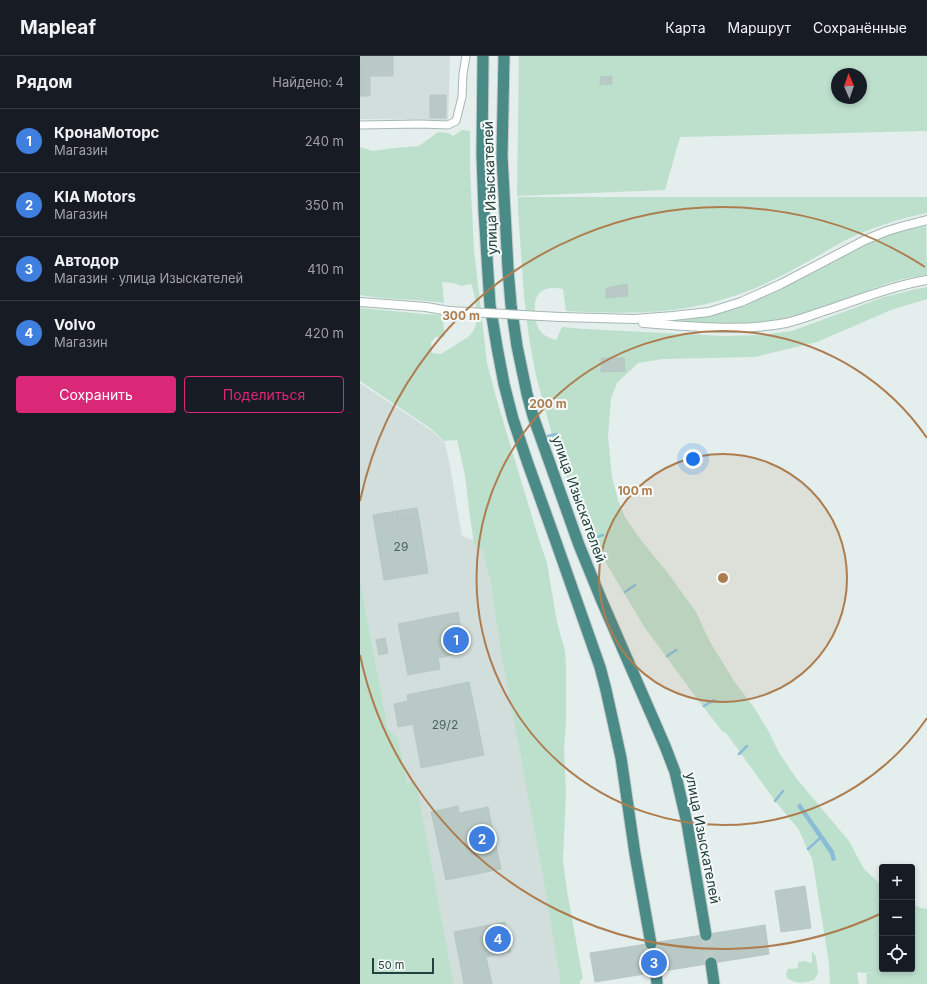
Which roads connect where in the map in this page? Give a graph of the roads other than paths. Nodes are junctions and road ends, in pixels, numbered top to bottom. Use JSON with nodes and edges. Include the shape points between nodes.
{"nodes":[{"id":1,"x":466,"y":56,"type":"edge"},
{"id":2,"x":483,"y":56,"type":"edge"},
{"id":3,"x":504,"y":56,"type":"edge"},
{"id":4,"x":360,"y":125,"type":"edge"},
{"id":5,"x":927,"y":220,"type":"edge"},
{"id":6,"x":927,"y":280,"type":"edge"},
{"id":7,"x":360,"y":302,"type":"edge"},
{"id":8,"x":560,"y":317,"type":"junction"},
{"id":9,"x":706,"y":935,"type":"tunnel mouth"},
{"id":10,"x":651,"y":944,"type":"tunnel mouth"},
{"id":11,"x":711,"y":963,"type":"tunnel mouth"},
{"id":12,"x":656,"y":972,"type":"tunnel mouth"},
{"id":13,"x":657,"y":984,"type":"edge"},
{"id":14,"x":714,"y":984,"type":"edge"}],
"edges":[{"from":1,"to":4,"type":"street","via":[[462,97],[456,121],[448,125]]},
{"from":2,"to":10,"type":"highway","name":"улица Изыскателей","via":[[484,218],[490,304],[497,347],[513,419],[606,690],[621,758]]},
{"from":3,"to":9,"type":"highway","name":"улица Изыскателей","via":[[502,156],[507,263],[517,346],[527,394],[579,546],[675,772],[687,823]]},
{"from":5,"to":8,"type":"street","via":[[865,240],[781,284],[741,302],[709,312],[634,319]]},
{"from":6,"to":8,"type":"street","via":[[879,292],[795,321],[757,327],[729,328]]},
{"from":7,"to":8,"type":"street","bridge":true,"via":[[449,311]]},
{"from":11,"to":14,"type":"highway"},
{"from":12,"to":13,"type":"highway"}]}
